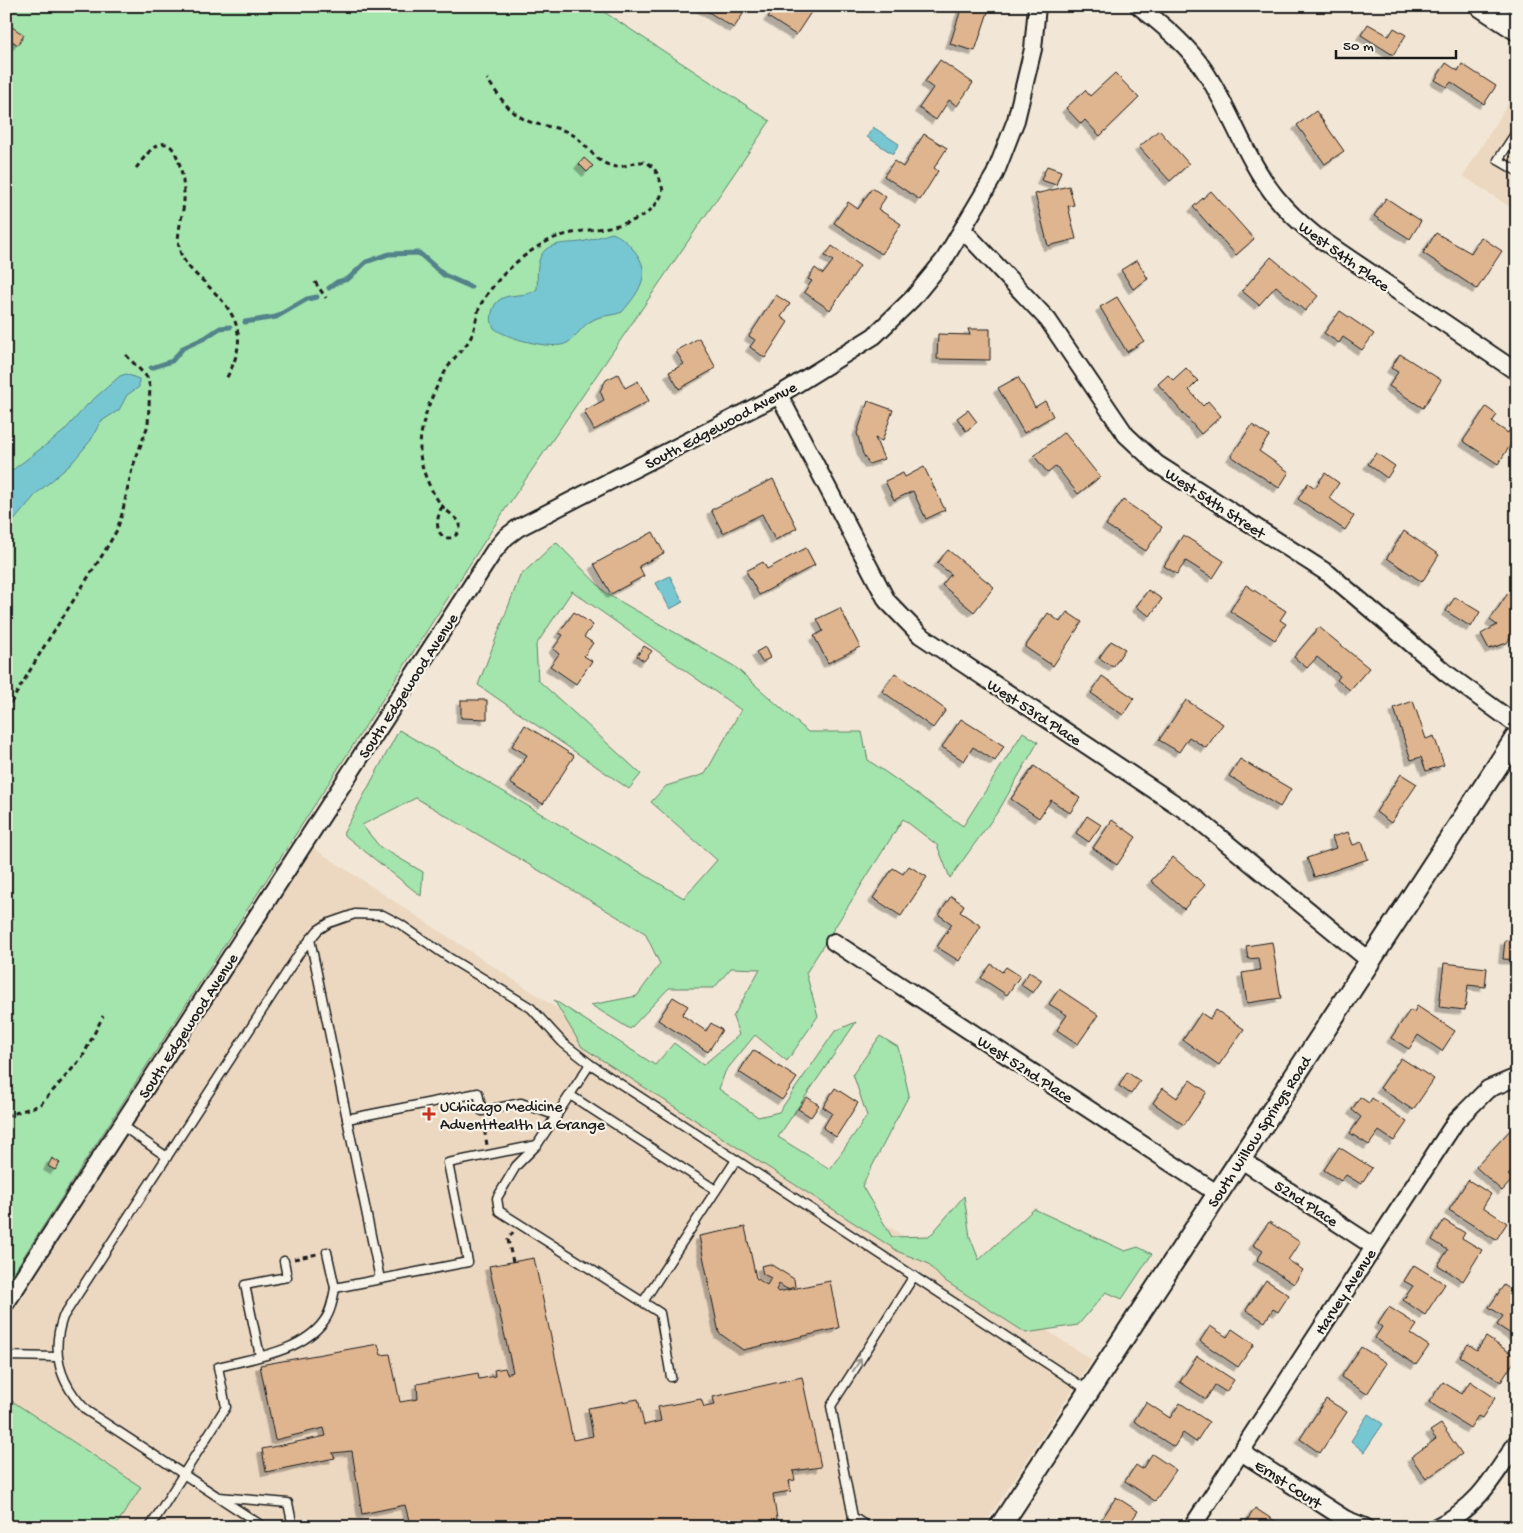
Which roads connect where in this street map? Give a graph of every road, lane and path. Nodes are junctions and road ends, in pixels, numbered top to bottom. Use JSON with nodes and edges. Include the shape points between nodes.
{"nodes":[{"id":1,"x":1037,"y":6,"type":"edge"},
{"id":2,"x":1140,"y":6,"type":"edge"},
{"id":3,"x":1482,"y":6,"type":"edge"},
{"id":4,"x":1517,"y":29,"type":"edge"},
{"id":5,"x":487,"y":79,"type":"dead end"},
{"id":6,"x":1517,"y":131,"type":"edge"},
{"id":7,"x":136,"y":168,"type":"dead end"},
{"id":8,"x":1517,"y":171,"type":"edge"},
{"id":9,"x":963,"y":230,"type":"junction"},
{"id":10,"x":315,"y":282,"type":"dead end"},
{"id":11,"x":326,"y":298,"type":"dead end"},
{"id":12,"x":124,"y":353,"type":"dead end"},
{"id":13,"x":1517,"y":372,"type":"edge"},
{"id":14,"x":226,"y":379,"type":"dead end"},
{"id":15,"x":778,"y":395,"type":"junction"},
{"id":16,"x":442,"y":506,"type":"junction"},
{"id":17,"x":6,"y":711,"type":"edge"},
{"id":18,"x":1517,"y":725,"type":"edge"},
{"id":19,"x":1517,"y":736,"type":"edge"},
{"id":20,"x":310,"y":939,"type":"junction"},
{"id":21,"x":834,"y":942,"type":"dead end"},
{"id":22,"x":1370,"y":960,"type":"junction"},
{"id":23,"x":103,"y":1016,"type":"dead end"},
{"id":24,"x":590,"y":1064,"type":"junction"},
{"id":25,"x":1517,"y":1077,"type":"edge"},
{"id":26,"x":570,"y":1095,"type":"junction"},
{"id":27,"x":482,"y":1111,"type":"junction"},
{"id":28,"x":6,"y":1116,"type":"edge"},
{"id":29,"x":557,"y":1116,"type":"junction"},
{"id":30,"x":347,"y":1119,"type":"junction"},
{"id":31,"x":122,"y":1125,"type":"junction"},
{"id":32,"x":537,"y":1146,"type":"junction"},
{"id":33,"x":489,"y":1155,"type":"junction"},
{"id":34,"x":167,"y":1157,"type":"junction"},
{"id":35,"x":1240,"y":1159,"type":"junction"},
{"id":36,"x":736,"y":1160,"type":"junction"},
{"id":37,"x":716,"y":1190,"type":"junction"},
{"id":38,"x":1218,"y":1194,"type":"junction"},
{"id":39,"x":519,"y":1223,"type":"junction"},
{"id":40,"x":1373,"y":1246,"type":"junction"},
{"id":41,"x":327,"y":1252,"type":"joint"},
{"id":42,"x":284,"y":1261,"type":"joint"},
{"id":43,"x":513,"y":1262,"type":"dead end"},
{"id":44,"x":914,"y":1276,"type":"junction"},
{"id":45,"x":380,"y":1279,"type":"junction"},
{"id":46,"x":335,"y":1288,"type":"junction"},
{"id":47,"x":643,"y":1302,"type":"junction"},
{"id":48,"x":6,"y":1303,"type":"edge"},
{"id":49,"x":6,"y":1356,"type":"edge"},
{"id":50,"x":260,"y":1356,"type":"junction"},
{"id":51,"x":57,"y":1357,"type":"junction"},
{"id":52,"x":671,"y":1377,"type":"dead end"},
{"id":53,"x":1089,"y":1391,"type":"junction"},
{"id":54,"x":1517,"y":1442,"type":"edge"},
{"id":55,"x":1241,"y":1452,"type":"junction"},
{"id":56,"x":184,"y":1475,"type":"junction"},
{"id":57,"x":217,"y":1496,"type":"junction"},
{"id":58,"x":853,"y":1517,"type":"junction"},
{"id":59,"x":150,"y":1527,"type":"edge"},
{"id":60,"x":264,"y":1527,"type":"edge"},
{"id":61,"x":293,"y":1527,"type":"edge"},
{"id":62,"x":855,"y":1527,"type":"edge"},
{"id":63,"x":868,"y":1527,"type":"edge"},
{"id":64,"x":1000,"y":1527,"type":"edge"},
{"id":65,"x":1192,"y":1527,"type":"edge"},
{"id":66,"x":1365,"y":1527,"type":"edge"},
{"id":67,"x":1436,"y":1527,"type":"edge"}],
"edges":[{"from":1,"to":9,"type":"street","name":"South Edgewood Avenue","via":[[1033,49],[1016,120],[995,174]]},
{"from":2,"to":13,"type":"street","name":"West 54th Place","via":[[1182,42],[1204,70],[1256,167],[1294,218]]},
{"from":3,"to":4,"type":"main road"},
{"from":5,"to":16,"type":"path","via":[[516,115],[570,134],[611,166],[638,162],[650,165],[663,191],[656,205],[637,218],[563,236],[539,247],[504,275],[489,293],[481,305],[471,336],[450,364],[428,407],[420,454],[428,481]]},
{"from":6,"to":8,"type":"lane","via":[[1498,160]]},
{"from":7,"to":14,"type":"path","via":[[162,143],[174,148],[177,154],[184,195],[178,234],[181,254],[228,305],[239,331],[237,358]]},
{"from":9,"to":15,"type":"street","name":"South Edgewood Avenue","via":[[913,298],[874,336]]},
{"from":9,"to":18,"type":"street","name":"West 54th Street","via":[[1048,320],[1126,435],[1157,464],[1329,574],[1446,673]]},
{"from":10,"to":11,"type":"path"},
{"from":12,"to":17,"type":"path","via":[[147,377],[150,387],[148,425],[132,469],[117,530]]},
{"from":15,"to":22,"type":"street","name":"West 53rd Place","via":[[887,601],[920,635],[1195,817]]},
{"from":15,"to":31,"type":"street","name":"South Edgewood Avenue","via":[[506,537]]},
{"from":16,"to":16,"type":"path","via":[[436,524],[438,531],[451,538],[457,536],[461,530],[460,523]]},
{"from":19,"to":22,"type":"street","name":"South Willow Springs Road"},
{"from":20,"to":24,"type":"lane","via":[[329,923],[355,914],[382,916],[400,924],[531,1008],[563,1043]]},
{"from":20,"to":30,"type":"lane"},
{"from":20,"to":34,"type":"lane"},
{"from":21,"to":38,"type":"street","name":"West 52nd Place"},
{"from":22,"to":35,"type":"street","name":"South Willow Springs Road"},
{"from":23,"to":28,"type":"path","via":[[82,1058],[40,1105]]},
{"from":24,"to":26,"type":"lane"},
{"from":24,"to":36,"type":"lane"},
{"from":25,"to":40,"type":"street","name":"Harvey Avenue","via":[[1488,1089],[1456,1121]]},
{"from":26,"to":29,"type":"lane"},
{"from":26,"to":37,"type":"lane"},
{"from":27,"to":29,"type":"lane","via":[[521,1103]]},
{"from":27,"to":30,"type":"lane","via":[[478,1093]]},
{"from":27,"to":33,"type":"path"},
{"from":29,"to":32,"type":"lane"},
{"from":30,"to":45,"type":"lane"},
{"from":31,"to":34,"type":"lane"},
{"from":31,"to":48,"type":"street","name":"South Edgewood Avenue"},
{"from":32,"to":33,"type":"lane"},
{"from":32,"to":39,"type":"lane","via":[[516,1166],[497,1198],[499,1210]]},
{"from":33,"to":45,"type":"lane","via":[[448,1163],[468,1262]]},
{"from":34,"to":51,"type":"lane","via":[[63,1317]]},
{"from":35,"to":38,"type":"street","name":"South Willow Springs Road"},
{"from":35,"to":40,"type":"street","name":"52nd Place"},
{"from":36,"to":37,"type":"lane"},
{"from":36,"to":44,"type":"lane"},
{"from":37,"to":47,"type":"lane"},
{"from":38,"to":53,"type":"street","name":"South Willow Springs Road"},
{"from":39,"to":43,"type":"path","via":[[508,1240]]},
{"from":39,"to":47,"type":"lane"},
{"from":40,"to":55,"type":"street","name":"Harvey Avenue"},
{"from":41,"to":42,"type":"path"},
{"from":41,"to":46,"type":"lane"},
{"from":42,"to":50,"type":"lane","via":[[287,1277],[245,1285]]},
{"from":44,"to":53,"type":"lane"},
{"from":58,"to":44,"type":"lane","one_way":true,"via":[[831,1406]]},
{"from":45,"to":46,"type":"lane"},
{"from":46,"to":50,"type":"lane","via":[[325,1320],[306,1339]]},
{"from":47,"to":52,"type":"lane","via":[[660,1313]]},
{"from":49,"to":51,"type":"lane"},
{"from":50,"to":56,"type":"lane","via":[[218,1367],[226,1407]]},
{"from":51,"to":56,"type":"lane","via":[[70,1391],[87,1411]]},
{"from":53,"to":64,"type":"street","name":"South Willow Springs Road"},
{"from":54,"to":67,"type":"street","via":[[1473,1503],[1454,1519]]},
{"from":55,"to":65,"type":"street","name":"Harvey Avenue"},
{"from":55,"to":66,"type":"street","name":"Ernst Court","via":[[1345,1519]]},
{"from":56,"to":57,"type":"lane"},
{"from":56,"to":59,"type":"lane"},
{"from":57,"to":60,"type":"lane"},
{"from":57,"to":61,"type":"lane","via":[[288,1503]]},
{"from":58,"to":62,"type":"lane"},
{"from":58,"to":63,"type":"lane"}]}
